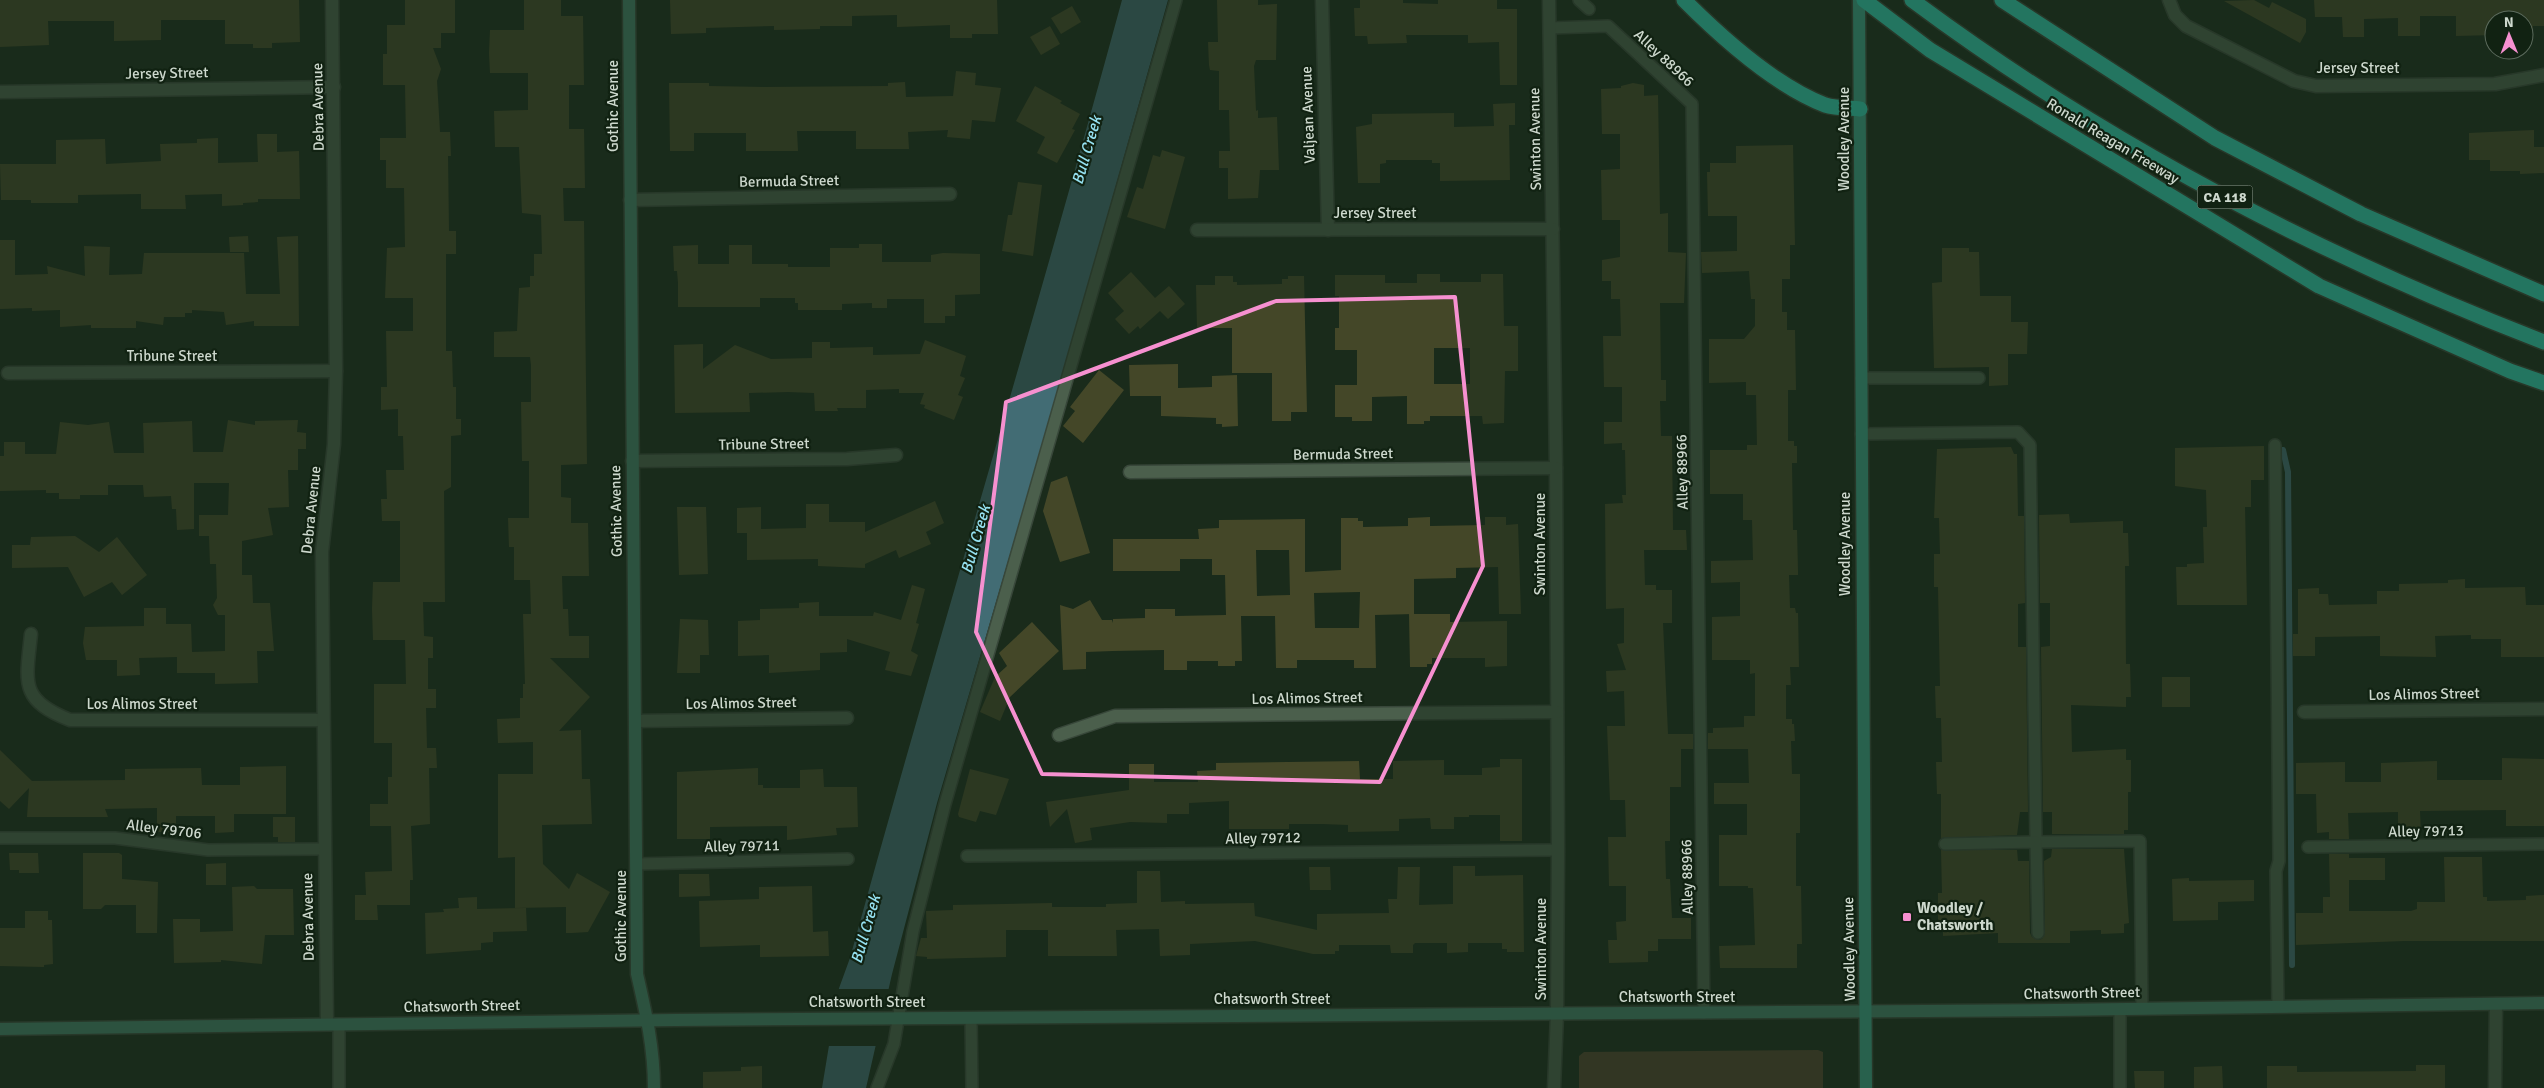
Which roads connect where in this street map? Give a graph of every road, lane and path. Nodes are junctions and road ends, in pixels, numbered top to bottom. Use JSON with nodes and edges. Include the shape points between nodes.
{"nodes":[{"id":1,"x":332,"y":0,"type":"edge"},
{"id":2,"x":629,"y":0,"type":"edge"},
{"id":3,"x":1176,"y":0,"type":"edge"},
{"id":4,"x":1322,"y":0,"type":"edge"},
{"id":5,"x":1549,"y":0,"type":"edge"},
{"id":6,"x":1578,"y":0,"type":"edge"},
{"id":7,"x":1684,"y":0,"type":"edge"},
{"id":8,"x":1859,"y":0,"type":"edge"},
{"id":9,"x":1864,"y":0,"type":"edge"},
{"id":10,"x":1912,"y":0,"type":"edge"},
{"id":11,"x":2002,"y":0,"type":"edge"},
{"id":12,"x":2169,"y":0,"type":"edge"},
{"id":13,"x":1589,"y":9,"type":"dead end"},
{"id":14,"x":1550,"y":28,"type":"junction"},
{"id":15,"x":2544,"y":76,"type":"edge"},
{"id":16,"x":334,"y":87,"type":"junction"},
{"id":17,"x":0,"y":92,"type":"edge"},
{"id":18,"x":1860,"y":109,"type":"junction"},
{"id":19,"x":950,"y":194,"type":"dead end"},
{"id":20,"x":630,"y":200,"type":"junction"},
{"id":21,"x":1553,"y":228,"type":"junction"},
{"id":22,"x":1198,"y":230,"type":"dead end"},
{"id":23,"x":1328,"y":230,"type":"junction"},
{"id":24,"x":2544,"y":294,"type":"edge"},
{"id":25,"x":2544,"y":342,"type":"edge"},
{"id":26,"x":336,"y":371,"type":"junction"},
{"id":27,"x":8,"y":373,"type":"dead end"},
{"id":28,"x":1861,"y":378,"type":"junction"},
{"id":29,"x":1979,"y":378,"type":"dead end"},
{"id":30,"x":2544,"y":383,"type":"edge"},
{"id":31,"x":1861,"y":434,"type":"junction"},
{"id":32,"x":2275,"y":445,"type":"dead end"},
{"id":33,"x":896,"y":455,"type":"dead end"},
{"id":34,"x":632,"y":461,"type":"junction"},
{"id":35,"x":1556,"y":468,"type":"junction"},
{"id":36,"x":1130,"y":472,"type":"dead end"},
{"id":37,"x":31,"y":634,"type":"dead end"},
{"id":38,"x":2544,"y":709,"type":"edge"},
{"id":39,"x":1558,"y":712,"type":"junction"},
{"id":40,"x":2304,"y":712,"type":"dead end"},
{"id":41,"x":847,"y":718,"type":"dead end"},
{"id":42,"x":322,"y":720,"type":"junction"},
{"id":43,"x":636,"y":721,"type":"junction"},
{"id":44,"x":1059,"y":735,"type":"dead end"},
{"id":45,"x":0,"y":838,"type":"edge"},
{"id":46,"x":2036,"y":842,"type":"junction"},
{"id":47,"x":1945,"y":844,"type":"dead end"},
{"id":48,"x":2544,"y":844,"type":"edge"},
{"id":49,"x":2308,"y":847,"type":"dead end"},
{"id":50,"x":324,"y":849,"type":"junction"},
{"id":51,"x":1558,"y":850,"type":"junction"},
{"id":52,"x":967,"y":856,"type":"dead end"},
{"id":53,"x":848,"y":859,"type":"dead end"},
{"id":54,"x":636,"y":864,"type":"junction"},
{"id":55,"x":2038,"y":934,"type":"dead end"},
{"id":56,"x":2544,"y":1003,"type":"edge"},
{"id":57,"x":2496,"y":1004,"type":"junction"},
{"id":58,"x":2278,"y":1007,"type":"junction"},
{"id":59,"x":2142,"y":1008,"type":"junction"},
{"id":60,"x":2120,"y":1009,"type":"junction"},
{"id":61,"x":1866,"y":1012,"type":"junction"},
{"id":62,"x":1704,"y":1013,"type":"junction"},
{"id":63,"x":1557,"y":1014,"type":"junction"},
{"id":64,"x":894,"y":1018,"type":"junction"},
{"id":65,"x":971,"y":1018,"type":"junction"},
{"id":66,"x":649,"y":1020,"type":"junction"},
{"id":67,"x":333,"y":1024,"type":"junction"},
{"id":68,"x":0,"y":1028,"type":"edge"},
{"id":69,"x":339,"y":1088,"type":"edge"},
{"id":70,"x":654,"y":1088,"type":"edge"},
{"id":71,"x":877,"y":1088,"type":"edge"},
{"id":72,"x":972,"y":1088,"type":"edge"},
{"id":73,"x":1554,"y":1088,"type":"edge"},
{"id":74,"x":1866,"y":1088,"type":"edge"},
{"id":75,"x":2120,"y":1088,"type":"edge"},
{"id":76,"x":2495,"y":1088,"type":"edge"}],
"edges":[{"from":1,"to":16,"type":"street","name":"Debra Avenue"},
{"from":2,"to":20,"type":"main road","name":"Gothic Avenue"},
{"from":3,"to":64,"type":"lane","via":[[945,804]]},
{"from":4,"to":23,"type":"street","name":"Valjean Avenue"},
{"from":5,"to":14,"type":"street","name":"Swinton Avenue"},
{"from":6,"to":13,"type":"lane"},
{"from":7,"to":18,"type":"highway","via":[[1744,54],[1788,85],[1827,105]]},
{"from":8,"to":18,"type":"main road","name":"Woodley Avenue"},
{"from":9,"to":30,"type":"highway","name":"Ronald Reagan Freeway","number":"CA 118","via":[[1930,50],[2319,286]]},
{"from":10,"to":25,"type":"highway","number":"CA 118","via":[[2048,94],[2238,204],[2485,320]]},
{"from":11,"to":24,"type":"highway","via":[[2216,138],[2361,214]]},
{"from":12,"to":15,"type":"street","name":"Jersey Street","via":[[2175,15],[2186,26],[2294,81],[2316,86],[2495,84]]},
{"from":14,"to":21,"type":"street","name":"Swinton Avenue"},
{"from":14,"to":62,"type":"lane","name":"Alley 88966","via":[[1608,26],[1692,104]]},
{"from":16,"to":17,"type":"street","name":"Jersey Street"},
{"from":16,"to":26,"type":"street","name":"Debra Avenue"},
{"from":18,"to":28,"type":"main road","name":"Woodley Avenue"},
{"from":19,"to":20,"type":"street","name":"Bermuda Street"},
{"from":20,"to":34,"type":"main road","name":"Gothic Avenue"},
{"from":21,"to":23,"type":"street","name":"Jersey Street"},
{"from":21,"to":35,"type":"street","name":"Swinton Avenue"},
{"from":22,"to":23,"type":"street","name":"Jersey Street"},
{"from":26,"to":27,"type":"street","name":"Tribune Street"},
{"from":26,"to":42,"type":"street","name":"Debra Avenue","via":[[334,444],[322,552]]},
{"from":28,"to":29,"type":"lane"},
{"from":28,"to":31,"type":"main road","name":"Woodley Avenue"},
{"from":31,"to":46,"type":"lane","via":[[2018,432],[2030,446]]},
{"from":31,"to":61,"type":"main road","name":"Woodley Avenue"},
{"from":32,"to":58,"type":"lane","via":[[2280,861],[2276,871]]},
{"from":33,"to":34,"type":"street","name":"Tribune Street","via":[[847,459]]},
{"from":34,"to":43,"type":"main road","name":"Gothic Avenue"},
{"from":35,"to":36,"type":"street","name":"Bermuda Street"},
{"from":35,"to":39,"type":"street","name":"Swinton Avenue"},
{"from":37,"to":42,"type":"street","name":"Los Alimos Street","via":[[29,690],[49,712],[70,720]]},
{"from":38,"to":40,"type":"street","name":"Los Alimos Street"},
{"from":39,"to":44,"type":"street","name":"Los Alimos Street","via":[[1114,716]]},
{"from":39,"to":51,"type":"street","name":"Swinton Avenue"},
{"from":41,"to":43,"type":"street","name":"Los Alimos Street"},
{"from":42,"to":50,"type":"street","name":"Debra Avenue"},
{"from":43,"to":54,"type":"main road","name":"Gothic Avenue"},
{"from":45,"to":50,"type":"lane","name":"Alley 79706","via":[[115,838],[208,850]]},
{"from":46,"to":47,"type":"lane"},
{"from":46,"to":55,"type":"lane"},
{"from":46,"to":59,"type":"lane","via":[[2140,841]]},
{"from":48,"to":49,"type":"lane","name":"Alley 79713"},
{"from":50,"to":67,"type":"street","name":"Debra Avenue"},
{"from":51,"to":52,"type":"lane","name":"Alley 79712"},
{"from":51,"to":63,"type":"street","name":"Swinton Avenue"},
{"from":53,"to":54,"type":"lane","name":"Alley 79711"},
{"from":54,"to":66,"type":"main road","name":"Gothic Avenue","via":[[637,974]]},
{"from":56,"to":57,"type":"main road","name":"Chatsworth Street"},
{"from":57,"to":58,"type":"main road","name":"Chatsworth Street"},
{"from":57,"to":76,"type":"street"},
{"from":58,"to":59,"type":"main road","name":"Chatsworth Street"},
{"from":59,"to":60,"type":"main road","name":"Chatsworth Street"},
{"from":60,"to":61,"type":"main road","name":"Chatsworth Street"},
{"from":60,"to":75,"type":"lane"},
{"from":61,"to":62,"type":"main road","name":"Chatsworth Street"},
{"from":61,"to":74,"type":"main road","name":"Woodley Avenue"},
{"from":62,"to":63,"type":"main road","name":"Chatsworth Street"},
{"from":63,"to":65,"type":"main road","name":"Chatsworth Street"},
{"from":63,"to":73,"type":"street","name":"Swinton Avenue"},
{"from":64,"to":65,"type":"main road","name":"Chatsworth Street"},
{"from":64,"to":66,"type":"main road","name":"Chatsworth Street"},
{"from":64,"to":71,"type":"lane","via":[[894,1044]]},
{"from":65,"to":72,"type":"lane"},
{"from":66,"to":67,"type":"main road","name":"Chatsworth Street"},
{"from":66,"to":70,"type":"main road"},
{"from":67,"to":68,"type":"main road","name":"Chatsworth Street"},
{"from":67,"to":69,"type":"lane"}]}
